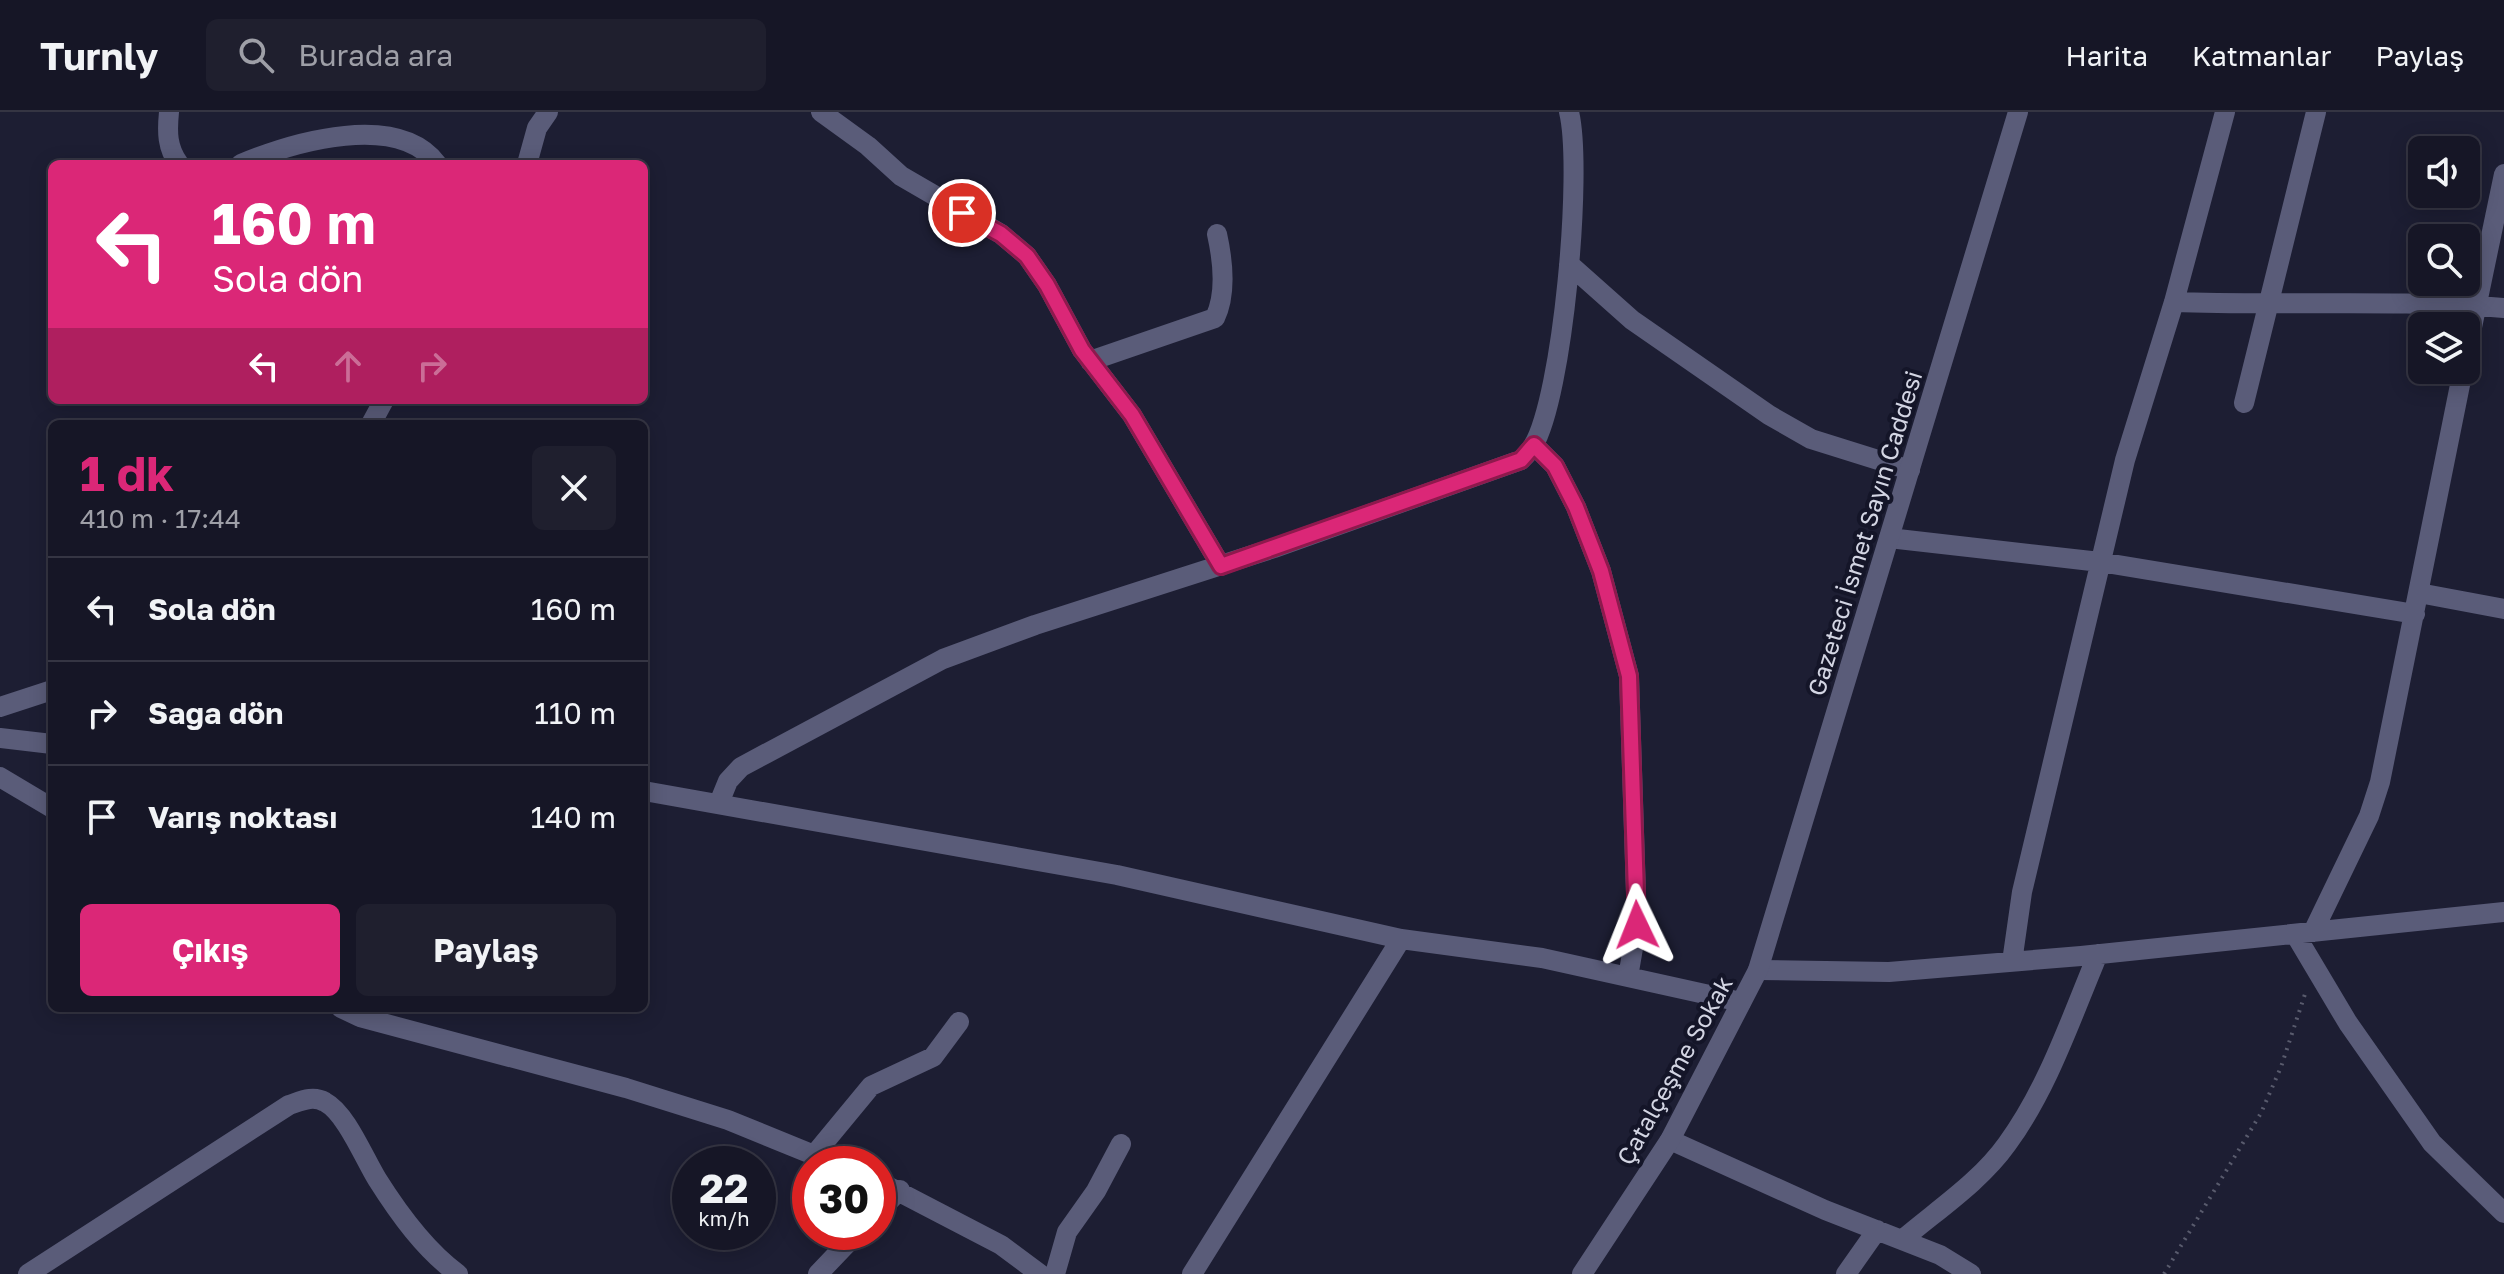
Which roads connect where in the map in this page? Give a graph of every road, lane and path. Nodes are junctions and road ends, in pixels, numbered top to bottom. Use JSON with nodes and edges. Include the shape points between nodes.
{"nodes":[{"id":1,"x":169,"y":112,"type":"edge"},
{"id":2,"x":548,"y":112,"type":"edge"},
{"id":3,"x":821,"y":112,"type":"edge"},
{"id":4,"x":1569,"y":112,"type":"edge"},
{"id":5,"x":2018,"y":112,"type":"edge"},
{"id":6,"x":2225,"y":112,"type":"edge"},
{"id":7,"x":2316,"y":112,"type":"edge"},
{"id":8,"x":176,"y":160,"type":"edge"},
{"id":9,"x":251,"y":160,"type":"edge"},
{"id":10,"x":434,"y":160,"type":"edge"},
{"id":11,"x":528,"y":160,"type":"edge"},
{"id":12,"x":2504,"y":174,"type":"edge"},
{"id":13,"x":1217,"y":234,"type":"dead end"},
{"id":14,"x":1569,"y":264,"type":"junction"},
{"id":15,"x":2174,"y":302,"type":"junction"},
{"id":16,"x":2270,"y":305,"type":"junction"},
{"id":17,"x":2476,"y":306,"type":"junction"},
{"id":18,"x":2504,"y":308,"type":"edge"},
{"id":19,"x":2475,"y":312,"type":"edge"},
{"id":20,"x":1090,"y":361,"type":"junction"},
{"id":21,"x":2460,"y":384,"type":"edge"},
{"id":22,"x":2244,"y":403,"type":"dead end"},
{"id":23,"x":1534,"y":445,"type":"junction"},
{"id":24,"x":1910,"y":470,"type":"junction"},
{"id":25,"x":1889,"y":538,"type":"junction"},
{"id":26,"x":2100,"y":562,"type":"junction"},
{"id":27,"x":1221,"y":566,"type":"junction"},
{"id":28,"x":2417,"y":603,"type":"junction"},
{"id":29,"x":2504,"y":609,"type":"edge"},
{"id":30,"x":48,"y":691,"type":"edge"},
{"id":31,"x":0,"y":707,"type":"edge"},
{"id":32,"x":0,"y":738,"type":"edge"},
{"id":33,"x":48,"y":744,"type":"edge"},
{"id":34,"x":0,"y":777,"type":"edge"},
{"id":35,"x":648,"y":792,"type":"edge"},
{"id":36,"x":719,"y":803,"type":"junction"},
{"id":37,"x":48,"y":806,"type":"edge"},
{"id":38,"x":2504,"y":912,"type":"edge"},
{"id":39,"x":2304,"y":933,"type":"junction"},
{"id":40,"x":1401,"y":939,"type":"junction"},
{"id":41,"x":2098,"y":954,"type":"junction"},
{"id":42,"x":2012,"y":962,"type":"junction"},
{"id":43,"x":1758,"y":970,"type":"junction"},
{"id":44,"x":2317,"y":971,"type":"junction"},
{"id":45,"x":1628,"y":977,"type":"junction"},
{"id":46,"x":1741,"y":1002,"type":"junction"},
{"id":47,"x":349,"y":1012,"type":"edge"},
{"id":48,"x":959,"y":1022,"type":"dead end"},
{"id":49,"x":1670,"y":1140,"type":"junction"},
{"id":50,"x":1121,"y":1144,"type":"dead end"},
{"id":51,"x":792,"y":1146,"type":"edge"},
{"id":52,"x":821,"y":1146,"type":"edge"},
{"id":53,"x":896,"y":1188,"type":"edge"},
{"id":54,"x":900,"y":1190,"type":"junction"},
{"id":55,"x":896,"y":1194,"type":"edge"},
{"id":56,"x":2504,"y":1213,"type":"edge"},
{"id":57,"x":1877,"y":1230,"type":"junction"},
{"id":58,"x":1902,"y":1240,"type":"junction"},
{"id":59,"x":841,"y":1250,"type":"edge"},
{"id":60,"x":450,"y":1272,"type":"edge"},
{"id":61,"x":28,"y":1274,"type":"edge"},
{"id":62,"x":818,"y":1274,"type":"edge"},
{"id":63,"x":1040,"y":1274,"type":"edge"},
{"id":64,"x":1055,"y":1274,"type":"edge"},
{"id":65,"x":1192,"y":1274,"type":"edge"},
{"id":66,"x":1582,"y":1274,"type":"edge"},
{"id":67,"x":1846,"y":1274,"type":"edge"},
{"id":68,"x":1971,"y":1274,"type":"edge"},
{"id":69,"x":2164,"y":1274,"type":"edge"}],
"edges":[{"from":1,"to":8,"type":"street","via":[[167,134]]},
{"from":2,"to":11,"type":"street","via":[[537,128]]},
{"from":3,"to":20,"type":"street","via":[[901,176],[1001,234],[1027,256]]},
{"from":4,"to":14,"type":"street"},
{"from":5,"to":24,"type":"street","name":"Gazeteci İsmet Sayın Caddesi"},
{"from":6,"to":15,"type":"street"},
{"from":7,"to":16,"type":"street"},
{"from":9,"to":10,"type":"street","via":[[306,139],[367,125],[393,127],[417,140]]},
{"from":12,"to":17,"type":"street"},
{"from":13,"to":20,"type":"street","via":[[1222,304],[1215,318]]},
{"from":14,"to":23,"type":"street","via":[[1557,362]]},
{"from":14,"to":24,"type":"street","via":[[1632,320],[1769,415],[1811,439]]},
{"from":15,"to":16,"type":"street"},
{"from":15,"to":26,"type":"street"},
{"from":16,"to":17,"type":"street"},
{"from":16,"to":22,"type":"street"},
{"from":17,"to":18,"type":"street"},
{"from":17,"to":19,"type":"street"},
{"from":20,"to":27,"type":"street","via":[[1132,415]]},
{"from":21,"to":28,"type":"street"},
{"from":23,"to":27,"type":"street","via":[[1521,460]]},
{"from":23,"to":45,"type":"street","via":[[1555,466],[1576,507],[1601,571],[1629,676],[1637,925]]},
{"from":24,"to":25,"type":"street","name":"Gazeteci İsmet Sayın Caddesi"},
{"from":25,"to":26,"type":"street"},
{"from":25,"to":43,"type":"street","name":"Gazeteci İsmet Sayın Caddesi"},
{"from":26,"to":28,"type":"street"},
{"from":26,"to":42,"type":"street","via":[[2022,892]]},
{"from":27,"to":36,"type":"street","via":[[943,659],[741,767]]},
{"from":28,"to":29,"type":"street"},
{"from":28,"to":39,"type":"street","via":[[2369,816]]},
{"from":30,"to":31,"type":"street"},
{"from":32,"to":33,"type":"street"},
{"from":34,"to":37,"type":"street"},
{"from":35,"to":36,"type":"street"},
{"from":36,"to":40,"type":"street","via":[[1117,875]]},
{"from":38,"to":39,"type":"street"},
{"from":39,"to":41,"type":"street"},
{"from":39,"to":44,"type":"street"},
{"from":40,"to":45,"type":"street","via":[[1542,958]]},
{"from":40,"to":65,"type":"street"},
{"from":41,"to":42,"type":"street"},
{"from":41,"to":58,"type":"street","via":[[2051,1065],[2006,1146]]},
{"from":42,"to":43,"type":"street","via":[[1889,972]]},
{"from":43,"to":46,"type":"street","name":"Çatalçeşme Sokak"},
{"from":44,"to":56,"type":"street","via":[[2432,1143]]},
{"from":44,"to":69,"type":"path","via":[[2301,999],[2261,1113]]},
{"from":45,"to":46,"type":"street"},
{"from":46,"to":49,"type":"street","name":"Çatalçeşme Sokak"},
{"from":47,"to":51,"type":"street","via":[[626,1088]]},
{"from":48,"to":52,"type":"street","via":[[933,1057],[871,1086]]},
{"from":49,"to":57,"type":"street"},
{"from":49,"to":66,"type":"street","name":"Çatalçeşme Sokak"},
{"from":50,"to":64,"type":"street","via":[[1067,1232]]},
{"from":53,"to":54,"type":"street"},
{"from":54,"to":55,"type":"street"},
{"from":54,"to":63,"type":"street","via":[[1001,1245]]},
{"from":57,"to":58,"type":"street"},
{"from":57,"to":67,"type":"street"},
{"from":58,"to":68,"type":"street"},
{"from":59,"to":62,"type":"street"},
{"from":60,"to":61,"type":"street","via":[[378,1182],[339,1114],[309,1097]]}]}
